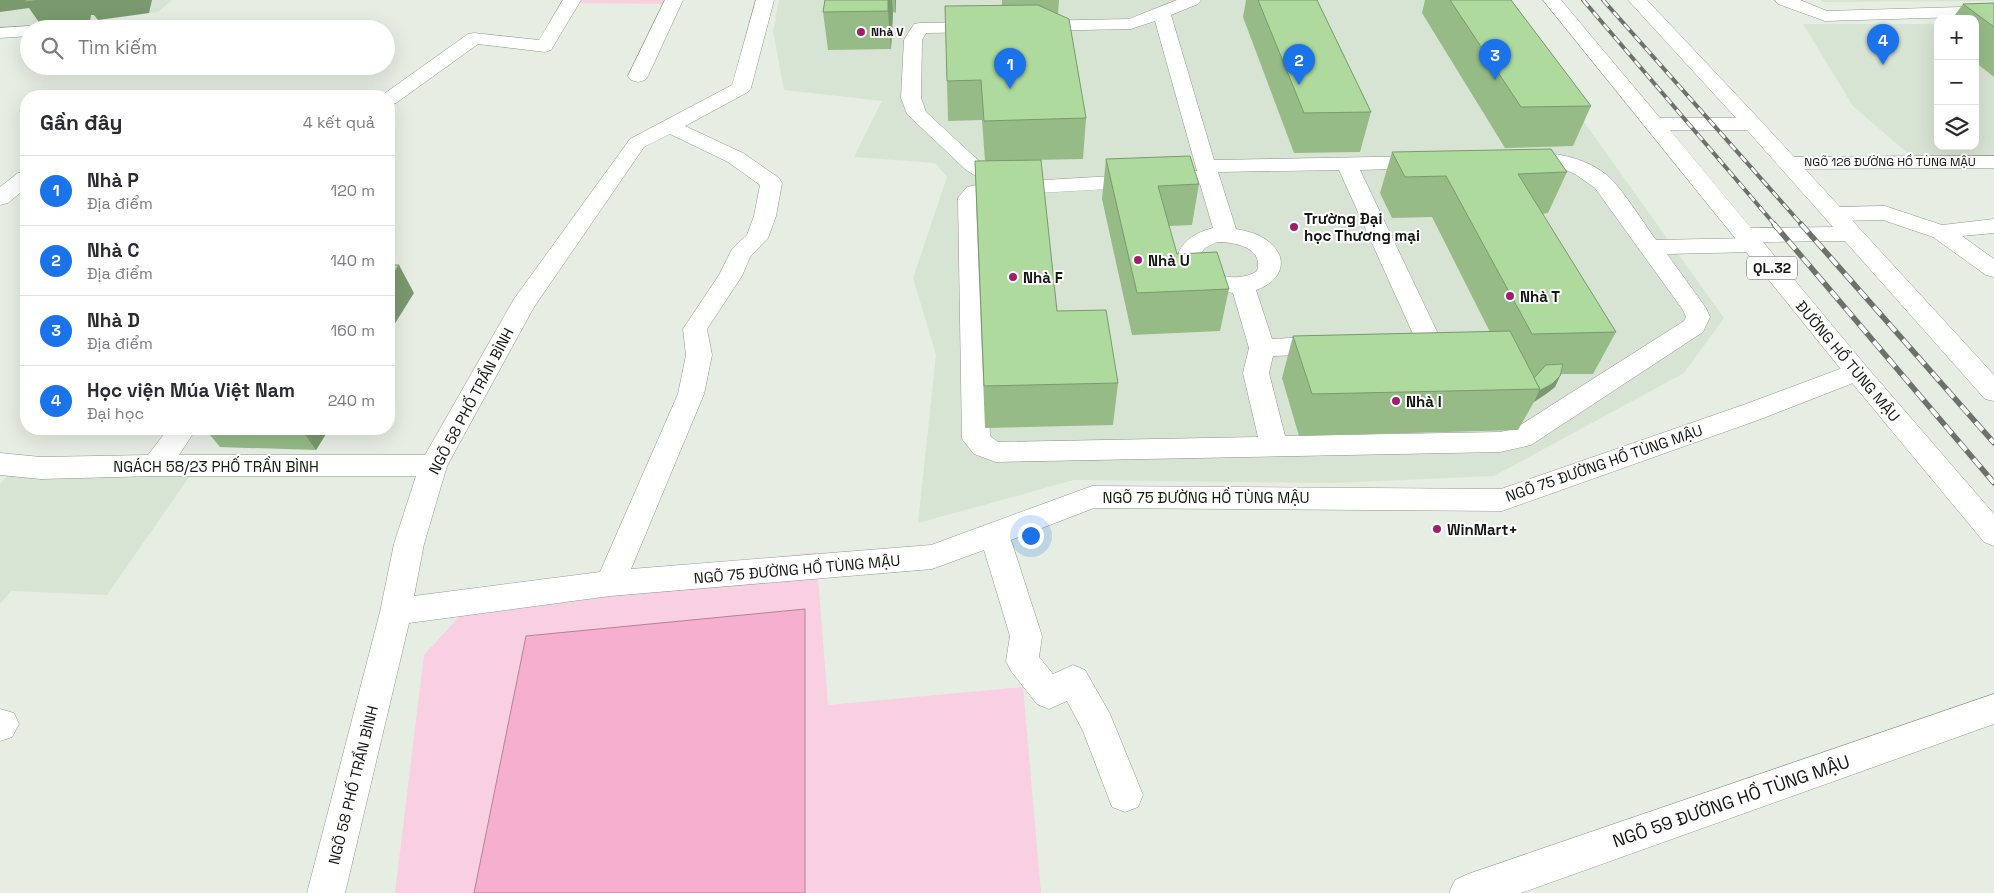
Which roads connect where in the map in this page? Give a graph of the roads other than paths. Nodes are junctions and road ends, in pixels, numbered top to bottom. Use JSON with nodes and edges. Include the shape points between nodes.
{"nodes":[{"id":1,"x":572,"y":0,"type":"edge"},
{"id":2,"x":674,"y":0,"type":"edge"},
{"id":3,"x":765,"y":0,"type":"edge"},
{"id":4,"x":1192,"y":0,"type":"edge"},
{"id":5,"x":1552,"y":0,"type":"edge"},
{"id":6,"x":1637,"y":0,"type":"edge"},
{"id":7,"x":1784,"y":0,"type":"edge"},
{"id":8,"x":1994,"y":11,"type":"edge"},
{"id":9,"x":1161,"y":13,"type":"junction"},
{"id":10,"x":1016,"y":26,"type":"edge"},
{"id":11,"x":997,"y":27,"type":"edge"},
{"id":12,"x":20,"y":32,"type":"edge"},
{"id":13,"x":0,"y":33,"type":"edge"},
{"id":14,"x":638,"y":76,"type":"dead end"},
{"id":15,"x":395,"y":95,"type":"edge"},
{"id":16,"x":1654,"y":124,"type":"junction"},
{"id":17,"x":1753,"y":124,"type":"junction"},
{"id":18,"x":670,"y":126,"type":"junction"},
{"id":19,"x":1496,"y":160,"type":"edge"},
{"id":20,"x":1446,"y":162,"type":"edge"},
{"id":21,"x":1994,"y":162,"type":"edge"},
{"id":22,"x":1787,"y":163,"type":"junction"},
{"id":23,"x":1347,"y":164,"type":"junction"},
{"id":24,"x":1208,"y":172,"type":"junction"},
{"id":25,"x":20,"y":183,"type":"edge"},
{"id":26,"x":1008,"y":188,"type":"junction"},
{"id":27,"x":0,"y":198,"type":"edge"},
{"id":28,"x":1835,"y":214,"type":"junction"},
{"id":29,"x":1994,"y":226,"type":"edge"},
{"id":30,"x":1941,"y":232,"type":"junction"},
{"id":31,"x":1852,"y":234,"type":"junction"},
{"id":32,"x":1226,"y":235,"type":"junction"},
{"id":33,"x":1749,"y":240,"type":"junction"},
{"id":34,"x":1650,"y":247,"type":"junction"},
{"id":35,"x":1994,"y":270,"type":"edge"},
{"id":36,"x":1243,"y":286,"type":"junction"},
{"id":37,"x":1380,"y":344,"type":"edge"},
{"id":38,"x":1351,"y":345,"type":"edge"},
{"id":39,"x":1262,"y":348,"type":"junction"},
{"id":40,"x":1857,"y":372,"type":"junction"},
{"id":41,"x":1994,"y":392,"type":"edge"},
{"id":42,"x":178,"y":435,"type":"edge"},
{"id":43,"x":1274,"y":446,"type":"junction"},
{"id":44,"x":0,"y":464,"type":"edge"},
{"id":45,"x":156,"y":465,"type":"junction"},
{"id":46,"x":433,"y":466,"type":"junction"},
{"id":47,"x":994,"y":533,"type":"junction"},
{"id":48,"x":1994,"y":534,"type":"edge"},
{"id":49,"x":610,"y":583,"type":"junction"},
{"id":50,"x":396,"y":612,"type":"junction"},
{"id":51,"x":1994,"y":708,"type":"edge"},
{"id":52,"x":1125,"y":795,"type":"dead end"},
{"id":53,"x":326,"y":893,"type":"edge"},
{"id":54,"x":1468,"y":893,"type":"edge"}],
"edges":[{"from":1,"to":15,"type":"main road","via":[[545,46],[474,38]]},
{"from":2,"to":14,"type":"main road"},
{"from":3,"to":18,"type":"main road","name":"NGÕ 58 PHỐ TRẦN BÌNH","via":[[741,88]]},
{"from":4,"to":9,"type":"main road"},
{"from":5,"to":16,"type":"main road","name":"ĐƯỜNG HỒ TÙNG MẬU","number":"QL.32"},
{"from":6,"to":17,"type":"main road"},
{"from":7,"to":8,"type":"main road","via":[[1825,16]]},
{"from":9,"to":10,"type":"main road","via":[[1131,24]]},
{"from":9,"to":24,"type":"main road"},
{"from":11,"to":26,"type":"main road","via":[[920,28],[913,40],[911,98],[917,114],[972,165]]},
{"from":12,"to":13,"type":"main road"},
{"from":16,"to":17,"type":"main road"},
{"from":16,"to":33,"type":"main road","name":"ĐƯỜNG HỒ TÙNG MẬU","number":"QL.32"},
{"from":17,"to":22,"type":"main road"},
{"from":18,"to":46,"type":"main road","name":"NGÕ 58 PHỐ TRẦN BÌNH","via":[[637,143],[529,297]]},
{"from":18,"to":49,"type":"main road","via":[[734,156],[771,183],[757,238],[740,254],[730,276],[695,329],[699,354],[691,394]]},
{"from":19,"to":34,"type":"main road","via":[[1555,159],[1590,173],[1603,183]]},
{"from":20,"to":23,"type":"main road"},
{"from":21,"to":22,"type":"main road","name":"NGÕ 126 ĐƯỜNG HỒ TÙNG MẬU"},
{"from":22,"to":28,"type":"main road"},
{"from":23,"to":24,"type":"main road"},
{"from":23,"to":37,"type":"main road","via":[[1429,342]]},
{"from":24,"to":26,"type":"main road"},
{"from":24,"to":32,"type":"main road"},
{"from":25,"to":27,"type":"main road"},
{"from":26,"to":43,"type":"main road","via":[[975,192],[969,198],[976,438],[984,447],[996,452]]},
{"from":28,"to":30,"type":"main road","via":[[1885,213]]},
{"from":28,"to":31,"type":"main road"},
{"from":29,"to":30,"type":"main road"},
{"from":30,"to":35,"type":"main road"},
{"from":31,"to":33,"type":"main road"},
{"from":31,"to":41,"type":"main road"},
{"from":32,"to":36,"type":"main road","via":[[1239,236],[1261,246],[1271,262],[1264,277]]},
{"from":32,"to":36,"type":"main road","via":[[1212,235],[1193,245],[1189,261],[1194,270],[1209,280]]},
{"from":33,"to":34,"type":"main road"},
{"from":33,"to":40,"type":"main road","name":"ĐƯỜNG HỒ TÙNG MẬU","number":"QL.32"},
{"from":34,"to":43,"type":"main road","via":[[1694,308],[1698,317],[1694,326],[1521,438],[1500,442]]},
{"from":36,"to":39,"type":"main road"},
{"from":38,"to":39,"type":"main road"},
{"from":39,"to":43,"type":"main road","via":[[1256,374]]},
{"from":40,"to":47,"type":"main road","name":"NGÕ 75 ĐƯỜNG HỒ TÙNG MẬU","via":[[1502,500],[1092,497]]},
{"from":40,"to":48,"type":"main road","name":"ĐƯỜNG HỒ TÙNG MẬU","number":"QL.32"},
{"from":42,"to":45,"type":"main road"},
{"from":44,"to":45,"type":"main road","name":"NGÁCH 58/23 PHỐ TRẦN BÌNH","via":[[41,468]]},
{"from":45,"to":46,"type":"main road","name":"NGÁCH 58/23 PHỐ TRẦN BÌNH"},
{"from":46,"to":50,"type":"main road","name":"NGÕ 58 PHỐ TRẦN BÌNH","via":[[409,544]]},
{"from":47,"to":49,"type":"main road","name":"NGÕ 75 ĐƯỜNG HỒ TÙNG MẬU","via":[[932,558]]},
{"from":47,"to":52,"type":"main road","via":[[1026,636],[1022,660],[1049,694],[1073,680],[1098,725]]},
{"from":49,"to":50,"type":"main road","name":"NGÕ 75 ĐƯỜNG HỒ TÙNG MẬU"},
{"from":50,"to":53,"type":"main road","name":"NGÕ 58 PHỐ TRẦN BÌNH"},
{"from":51,"to":54,"type":"main road","name":"NGÕ 59 ĐƯỜNG HỒ TÙNG MẬU"}]}
